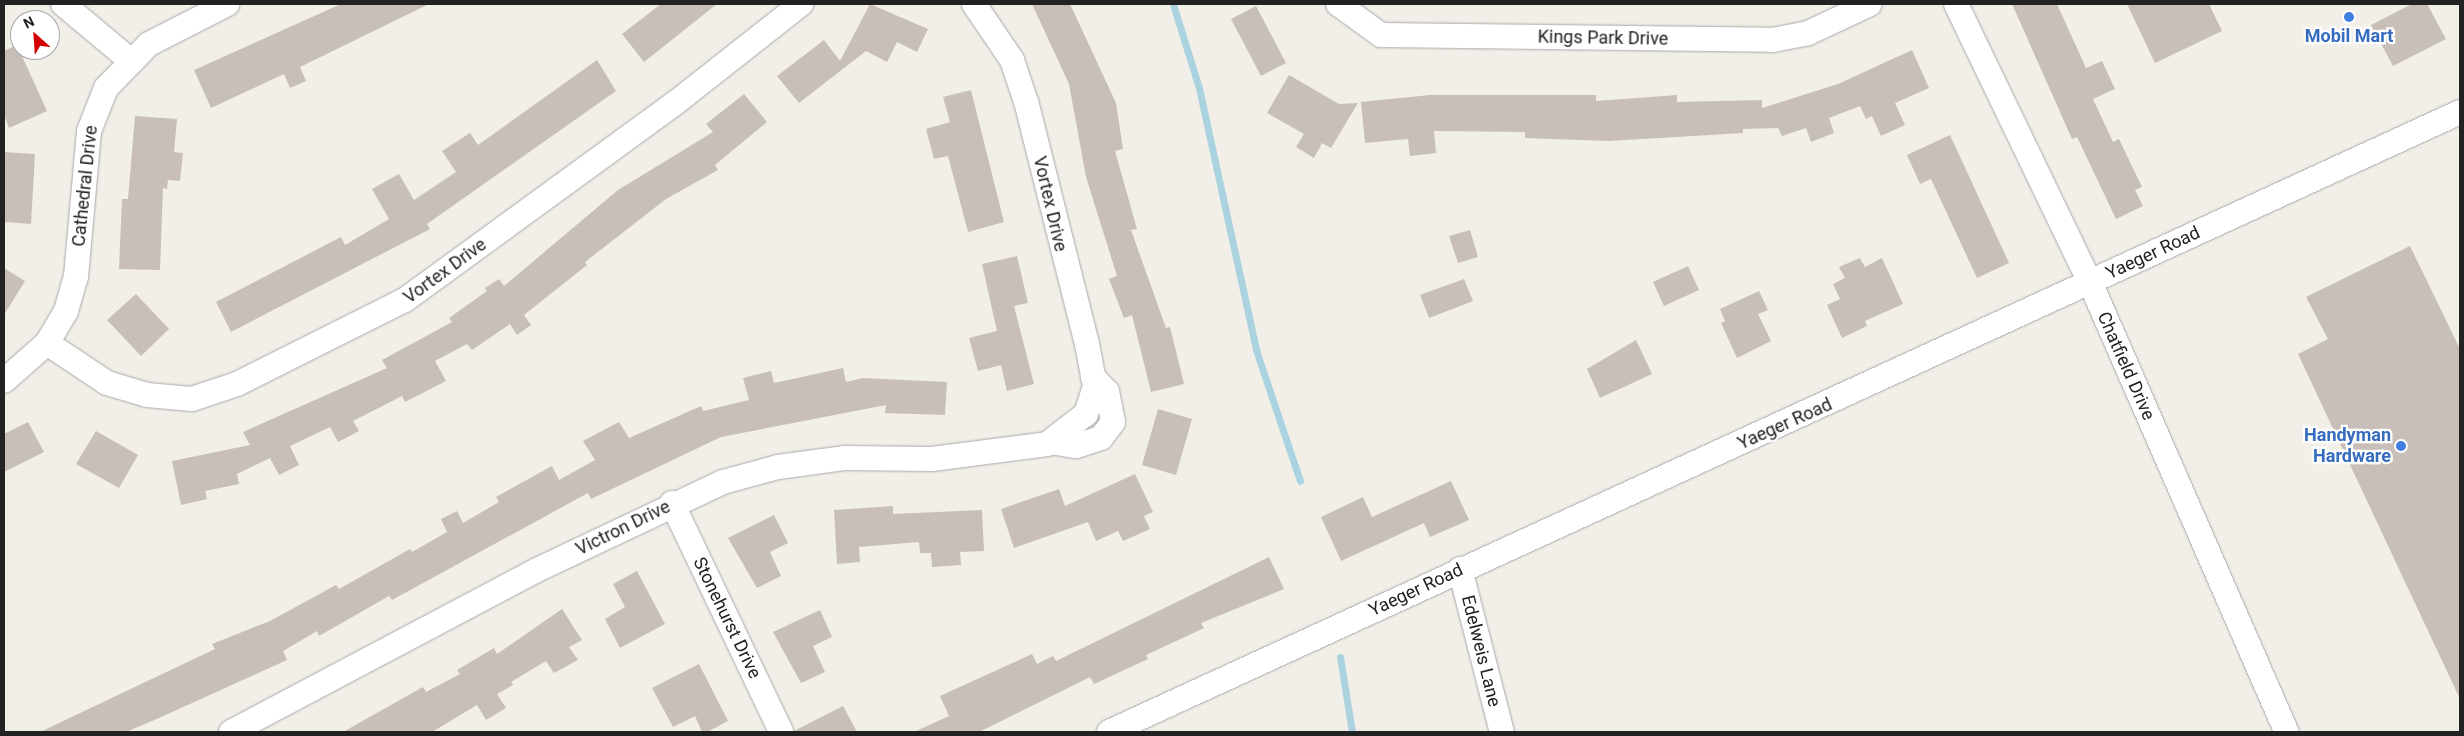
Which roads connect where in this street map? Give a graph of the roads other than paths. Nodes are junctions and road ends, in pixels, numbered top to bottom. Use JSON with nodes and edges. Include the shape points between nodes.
{"nodes":[{"id":1,"x":63,"y":4,"type":"edge"},
{"id":2,"x":227,"y":4,"type":"edge"},
{"id":3,"x":800,"y":4,"type":"edge"},
{"id":4,"x":974,"y":4,"type":"edge"},
{"id":5,"x":1338,"y":4,"type":"edge"},
{"id":6,"x":1870,"y":4,"type":"edge"},
{"id":7,"x":1956,"y":4,"type":"edge"},
{"id":8,"x":131,"y":60,"type":"junction"},
{"id":9,"x":2460,"y":112,"type":"edge"},
{"id":10,"x":2090,"y":282,"type":"junction"},
{"id":11,"x":47,"y":343,"type":"junction"},
{"id":12,"x":1093,"y":377,"type":"junction"},
{"id":13,"x":4,"y":381,"type":"edge"},
{"id":14,"x":1086,"y":414,"type":"joint"},
{"id":15,"x":1050,"y":442,"type":"junction"},
{"id":16,"x":672,"y":503,"type":"junction"},
{"id":17,"x":1460,"y":569,"type":"junction"},
{"id":18,"x":232,"y":732,"type":"edge"},
{"id":19,"x":781,"y":732,"type":"edge"},
{"id":20,"x":1109,"y":732,"type":"edge"},
{"id":21,"x":1502,"y":732,"type":"edge"},
{"id":22,"x":2287,"y":732,"type":"edge"}],
"edges":[{"from":1,"to":8,"type":"street"},
{"from":2,"to":8,"type":"street","name":"Cathedral Drive","via":[[166,33]]},
{"from":3,"to":11,"type":"street","name":"Vortex Drive","via":[[674,104],[406,300],[237,384],[192,399],[147,395],[107,384]]},
{"from":4,"to":12,"type":"street","name":"Vortex Drive","via":[[1012,60],[1026,102]]},
{"from":5,"to":6,"type":"street","name":"Kings Park Drive","via":[[1381,34],[1774,40],[1808,32]]},
{"from":7,"to":10,"type":"street","name":"Chatfield Drive"},
{"from":8,"to":11,"type":"street","name":"Cathedral Drive","via":[[106,88],[96,108],[76,277],[66,311]]},
{"from":9,"to":10,"type":"street","name":"Yaeger Road"},
{"from":10,"to":17,"type":"street","name":"Yaeger Road"},
{"from":10,"to":22,"type":"street","name":"Chatfield Drive"},
{"from":11,"to":13,"type":"street","name":"Cathedral Drive"},
{"from":12,"to":14,"type":"street","name":"Vortex Drive"},
{"from":12,"to":15,"type":"street","name":"Victron Drive","via":[[1107,392],[1113,422],[1100,438],[1076,446]]},
{"from":14,"to":15,"type":"street","name":"Victron Drive"},
{"from":15,"to":16,"type":"street","name":"Victron Drive","via":[[932,459],[845,458],[778,467]]},
{"from":16,"to":18,"type":"street","name":"Victron Drive"},
{"from":16,"to":19,"type":"street","name":"Stonehurst Drive"},
{"from":17,"to":20,"type":"street","name":"Yaeger Road"},
{"from":17,"to":21,"type":"street","name":"Edelweis Lane"}]}
